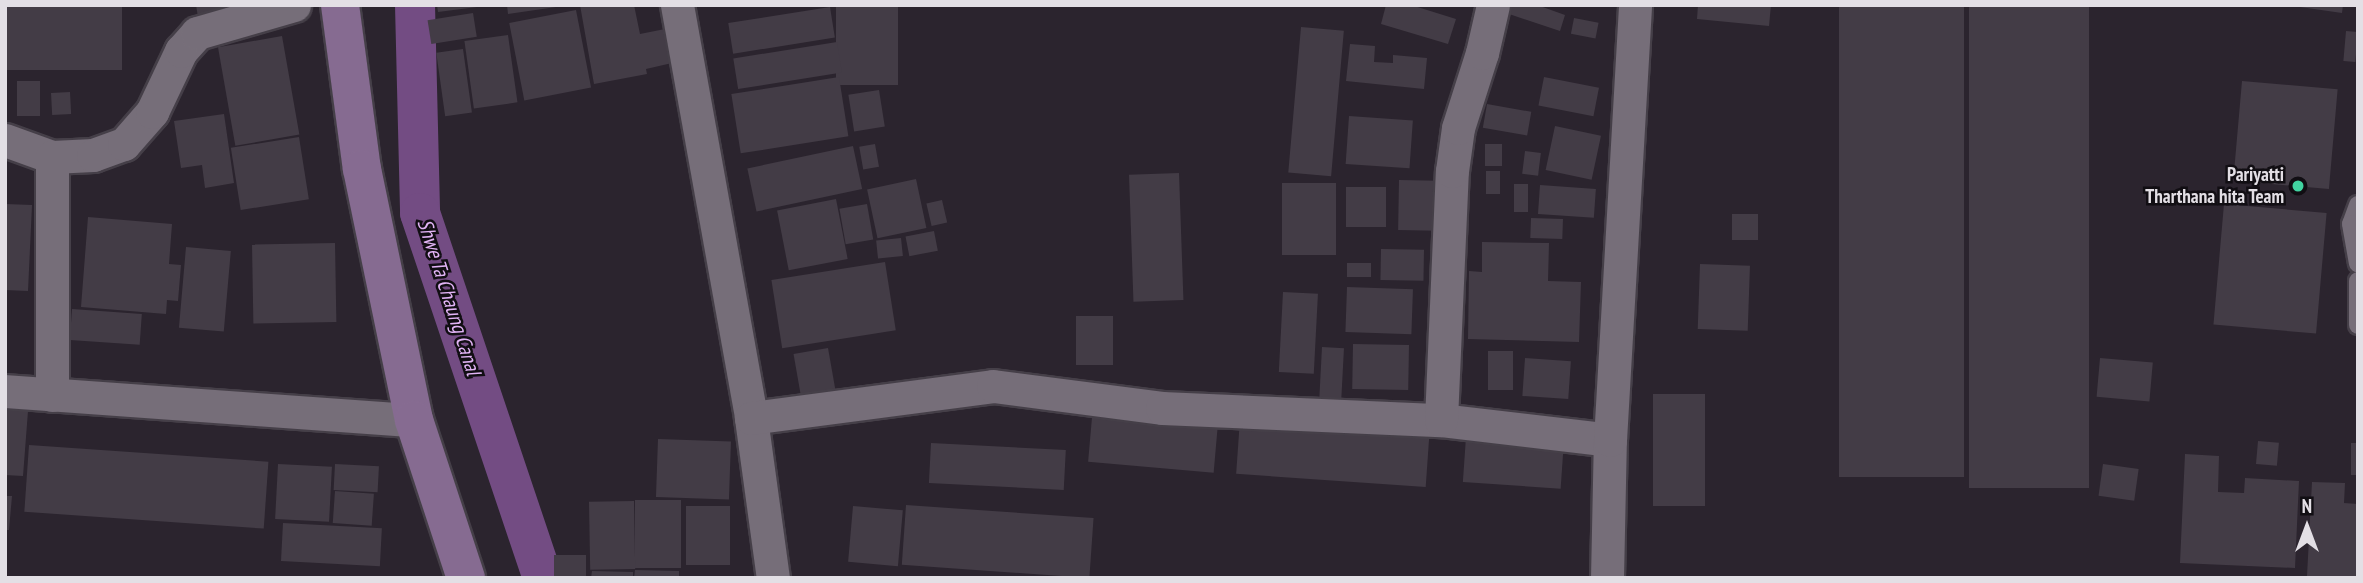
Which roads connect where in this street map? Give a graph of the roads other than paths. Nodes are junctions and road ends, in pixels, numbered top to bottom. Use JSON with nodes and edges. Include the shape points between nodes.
{"nodes":[{"id":1,"x":294,"y":5,"type":"edge"},
{"id":2,"x":340,"y":5,"type":"edge"},
{"id":3,"x":677,"y":5,"type":"edge"},
{"id":4,"x":1493,"y":5,"type":"edge"},
{"id":5,"x":1635,"y":5,"type":"edge"},
{"id":6,"x":5,"y":140,"type":"edge"},
{"id":7,"x":52,"y":157,"type":"junction"},
{"id":8,"x":2358,"y":205,"type":"edge"},
{"id":9,"x":2358,"y":263,"type":"edge"},
{"id":10,"x":2358,"y":281,"type":"edge"},
{"id":11,"x":2358,"y":324,"type":"edge"},
{"id":12,"x":5,"y":391,"type":"edge"},
{"id":13,"x":52,"y":395,"type":"junction"},
{"id":14,"x":751,"y":418,"type":"junction"},
{"id":15,"x":414,"y":420,"type":"junction"},
{"id":16,"x":1441,"y":420,"type":"junction"},
{"id":17,"x":1610,"y":440,"type":"junction"},
{"id":18,"x":466,"y":578,"type":"edge"},
{"id":19,"x":773,"y":578,"type":"edge"},
{"id":20,"x":1607,"y":578,"type":"edge"}],
"edges":[{"from":1,"to":7,"type":"street","via":[[197,33],[181,51],[152,112],[124,145],[93,155]]},
{"from":2,"to":15,"type":"street","via":[[362,169]]},
{"from":3,"to":14,"type":"street"},
{"from":4,"to":16,"type":"street","via":[[1458,128],[1451,171]]},
{"from":5,"to":17,"type":"street"},
{"from":6,"to":7,"type":"street"},
{"from":7,"to":13,"type":"street"},
{"from":8,"to":9,"type":"lane","via":[[2351,224]]},
{"from":10,"to":11,"type":"lane"},
{"from":12,"to":13,"type":"street"},
{"from":13,"to":15,"type":"street"},
{"from":14,"to":16,"type":"street","via":[[993,386],[1162,408]]},
{"from":14,"to":19,"type":"street"},
{"from":15,"to":18,"type":"street"},
{"from":16,"to":17,"type":"street"},
{"from":17,"to":20,"type":"street"}]}
